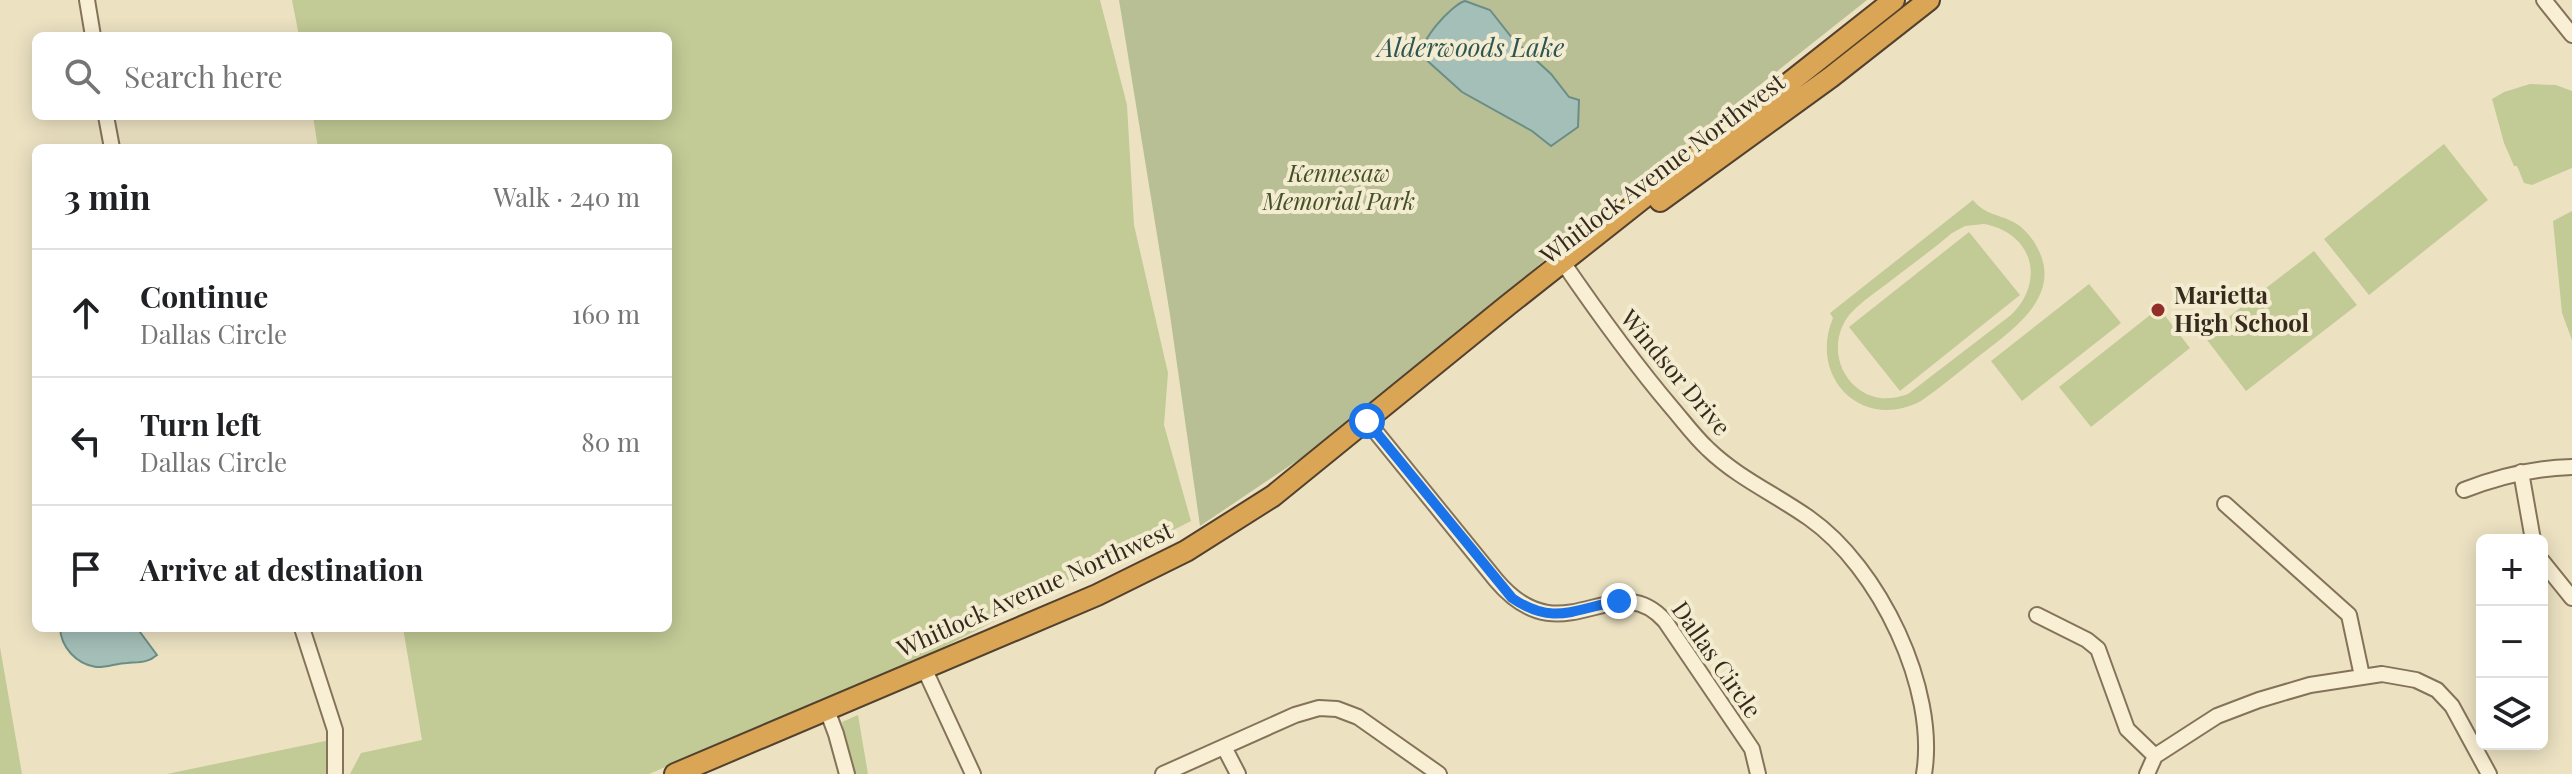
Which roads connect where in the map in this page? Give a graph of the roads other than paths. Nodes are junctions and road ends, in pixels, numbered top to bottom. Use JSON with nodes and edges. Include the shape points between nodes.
{"nodes":[{"id":1,"x":87,"y":0,"type":"edge"},
{"id":2,"x":1894,"y":0,"type":"edge"},
{"id":3,"x":1929,"y":0,"type":"edge"},
{"id":4,"x":2544,"y":0,"type":"edge"},
{"id":5,"x":92,"y":32,"type":"edge"},
{"id":6,"x":2572,"y":35,"type":"edge"},
{"id":7,"x":107,"y":120,"type":"edge"},
{"id":8,"x":111,"y":144,"type":"edge"},
{"id":9,"x":1566,"y":266,"type":"junction"},
{"id":10,"x":1367,"y":421,"type":"junction"},
{"id":11,"x":2572,"y":467,"type":"edge"},
{"id":12,"x":2521,"y":472,"type":"junction"},
{"id":13,"x":2464,"y":490,"type":"dead end"},
{"id":14,"x":2225,"y":504,"type":"dead end"},
{"id":15,"x":2532,"y":534,"type":"edge"},
{"id":16,"x":2548,"y":568,"type":"edge"},
{"id":17,"x":2572,"y":598,"type":"edge"},
{"id":18,"x":2037,"y":615,"type":"dead end"},
{"id":19,"x":303,"y":632,"type":"edge"},
{"id":20,"x":924,"y":668,"type":"junction"},
{"id":21,"x":2362,"y":676,"type":"junction"},
{"id":22,"x":827,"y":710,"type":"junction"},
{"id":23,"x":1224,"y":747,"type":"junction"},
{"id":24,"x":2155,"y":756,"type":"junction"},
{"id":25,"x":335,"y":774,"type":"edge"},
{"id":26,"x":675,"y":774,"type":"edge"},
{"id":27,"x":847,"y":774,"type":"edge"},
{"id":28,"x":973,"y":774,"type":"edge"},
{"id":29,"x":1163,"y":774,"type":"edge"},
{"id":30,"x":1238,"y":774,"type":"edge"},
{"id":31,"x":1439,"y":774,"type":"edge"},
{"id":32,"x":1758,"y":774,"type":"edge"},
{"id":33,"x":1924,"y":774,"type":"edge"},
{"id":34,"x":2147,"y":774,"type":"edge"},
{"id":35,"x":2489,"y":774,"type":"edge"}],
"edges":[{"from":1,"to":5,"type":"street"},
{"from":2,"to":9,"type":"highway","name":"Whitlock Avenue Northwest"},
{"from":3,"to":9,"type":"highway","name":"Whitlock Avenue Northwest","via":[[1831,77]]},
{"from":4,"to":6,"type":"street"},
{"from":7,"to":8,"type":"street"},
{"from":9,"to":10,"type":"highway","name":"Whitlock Avenue Northwest"},
{"from":9,"to":33,"type":"street","name":"Windsor Drive","via":[[1631,359],[1706,448],[1820,527],[1874,589],[1906,655],[1923,707],[1928,740]]},
{"from":10,"to":20,"type":"highway","name":"Whitlock Avenue Northwest","via":[[1273,496],[1186,551]]},
{"from":10,"to":32,"type":"street","name":"Dallas Circle","via":[[1520,603],[1538,612],[1565,615],[1633,601],[1660,615],[1752,749]]},
{"from":11,"to":12,"type":"street"},
{"from":12,"to":13,"type":"street"},
{"from":12,"to":15,"type":"street"},
{"from":14,"to":21,"type":"street","via":[[2349,615]]},
{"from":16,"to":17,"type":"street"},
{"from":18,"to":24,"type":"street","via":[[2098,649],[2127,729]]},
{"from":19,"to":25,"type":"street","via":[[335,730]]},
{"from":20,"to":22,"type":"highway","name":"Whitlock Avenue Northwest"},
{"from":20,"to":28,"type":"street"},
{"from":21,"to":24,"type":"street","via":[[2310,685],[2217,716]]},
{"from":21,"to":35,"type":"street","via":[[2416,680],[2437,690],[2452,706]]},
{"from":22,"to":26,"type":"highway","name":"Whitlock Avenue Northwest"},
{"from":22,"to":27,"type":"street"},
{"from":23,"to":29,"type":"street"},
{"from":23,"to":30,"type":"street"},
{"from":23,"to":31,"type":"street","via":[[1304,712],[1328,708],[1358,717]]},
{"from":24,"to":34,"type":"street"}]}
